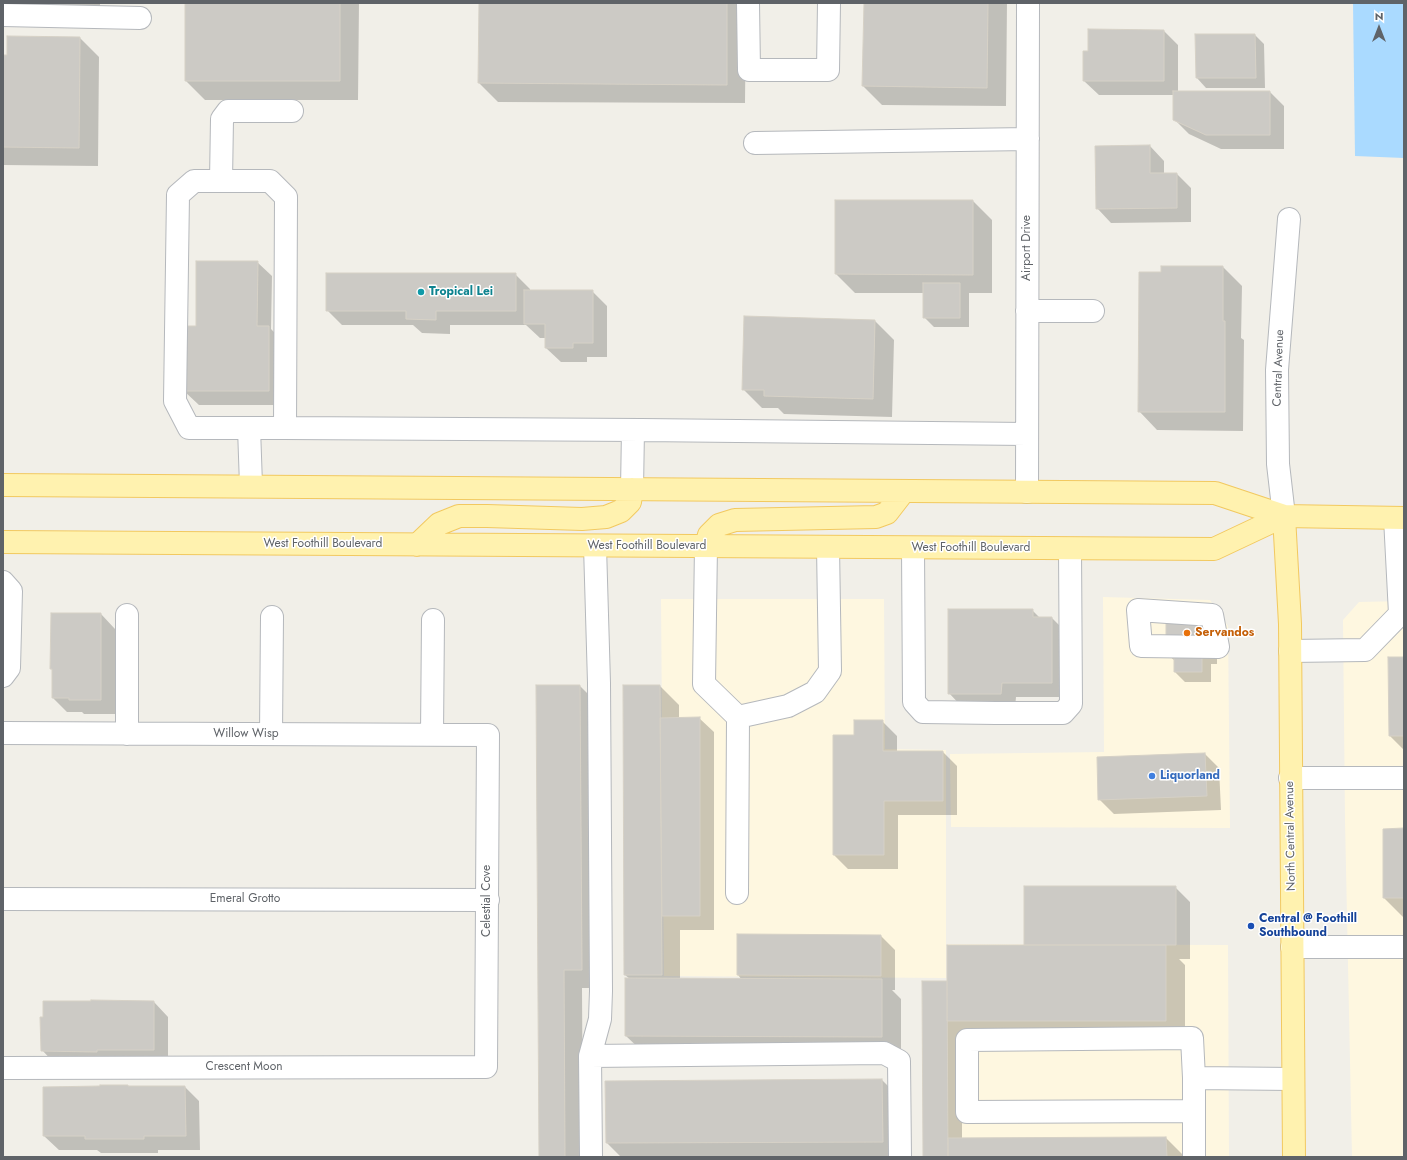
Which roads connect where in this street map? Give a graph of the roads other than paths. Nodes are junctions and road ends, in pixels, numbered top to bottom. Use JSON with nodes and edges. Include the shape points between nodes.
{"nodes":[{"id":1,"x":748,"y":3,"type":"edge"},
{"id":2,"x":829,"y":3,"type":"edge"},
{"id":3,"x":1028,"y":3,"type":"edge"},
{"id":4,"x":3,"y":15,"type":"edge"},
{"id":5,"x":140,"y":18,"type":"dead end"},
{"id":6,"x":292,"y":110,"type":"dead end"},
{"id":7,"x":1028,"y":138,"type":"junction"},
{"id":8,"x":755,"y":144,"type":"dead end"},
{"id":9,"x":220,"y":180,"type":"junction"},
{"id":10,"x":1289,"y":219,"type":"dead end"},
{"id":11,"x":1027,"y":311,"type":"junction"},
{"id":12,"x":1093,"y":311,"type":"dead end"},
{"id":13,"x":249,"y":428,"type":"junction"},
{"id":14,"x":285,"y":428,"type":"junction"},
{"id":15,"x":633,"y":430,"type":"junction"},
{"id":16,"x":1027,"y":434,"type":"junction"},
{"id":17,"x":3,"y":485,"type":"edge"},
{"id":18,"x":251,"y":485,"type":"junction"},
{"id":19,"x":632,"y":489,"type":"junction"},
{"id":20,"x":904,"y":491,"type":"junction"},
{"id":21,"x":1027,"y":492,"type":"junction"},
{"id":22,"x":1284,"y":516,"type":"junction"},
{"id":23,"x":1400,"y":518,"type":"edge"},
{"id":24,"x":3,"y":542,"type":"edge"},
{"id":25,"x":417,"y":544,"type":"junction"},
{"id":26,"x":595,"y":546,"type":"junction"},
{"id":27,"x":706,"y":546,"type":"junction"},
{"id":28,"x":828,"y":547,"type":"junction"},
{"id":29,"x":913,"y":548,"type":"junction"},
{"id":30,"x":1070,"y":549,"type":"junction"},
{"id":31,"x":3,"y":582,"type":"edge"},
{"id":32,"x":127,"y":615,"type":"dead end"},
{"id":33,"x":272,"y":617,"type":"dead end"},
{"id":34,"x":433,"y":620,"type":"dead end"},
{"id":35,"x":6,"y":632,"type":"edge"},
{"id":36,"x":1290,"y":651,"type":"junction"},
{"id":37,"x":3,"y":676,"type":"edge"},
{"id":38,"x":738,"y":717,"type":"junction"},
{"id":39,"x":3,"y":733,"type":"edge"},
{"id":40,"x":127,"y":734,"type":"junction"},
{"id":41,"x":271,"y":734,"type":"junction"},
{"id":42,"x":432,"y":735,"type":"junction"},
{"id":43,"x":488,"y":735,"type":"joint"},
{"id":44,"x":1290,"y":778,"type":"junction"},
{"id":45,"x":1404,"y":778,"type":"edge"},
{"id":46,"x":737,"y":893,"type":"dead end"},
{"id":47,"x":3,"y":899,"type":"edge"},
{"id":48,"x":488,"y":900,"type":"junction"},
{"id":49,"x":1292,"y":947,"type":"junction"},
{"id":50,"x":1404,"y":947,"type":"edge"},
{"id":51,"x":590,"y":1056,"type":"junction"},
{"id":52,"x":486,"y":1067,"type":"joint"},
{"id":53,"x":3,"y":1068,"type":"edge"},
{"id":54,"x":1194,"y":1078,"type":"junction"},
{"id":55,"x":1294,"y":1079,"type":"junction"},
{"id":56,"x":1194,"y":1111,"type":"junction"},
{"id":57,"x":591,"y":1157,"type":"edge"},
{"id":58,"x":900,"y":1157,"type":"edge"},
{"id":59,"x":1194,"y":1157,"type":"edge"},
{"id":60,"x":1294,"y":1157,"type":"edge"}],
"edges":[{"from":1,"to":2,"type":"street","via":[[750,70],[828,70]]},
{"from":3,"to":7,"type":"street","name":"Airport Drive"},
{"from":4,"to":5,"type":"street"},
{"from":6,"to":9,"type":"street","via":[[228,110],[222,119]]},
{"from":7,"to":8,"type":"street"},
{"from":7,"to":11,"type":"street","name":"Airport Drive"},
{"from":9,"to":13,"type":"street","via":[[194,180],[178,195],[175,401],[189,428]]},
{"from":9,"to":14,"type":"street","via":[[270,180],[286,197]]},
{"from":10,"to":22,"type":"street","name":"Central Avenue","via":[[1277,370],[1278,464]]},
{"from":11,"to":12,"type":"street"},
{"from":11,"to":16,"type":"street","name":"Airport Drive"},
{"from":13,"to":14,"type":"street"},
{"from":13,"to":18,"type":"street"},
{"from":14,"to":15,"type":"street"},
{"from":15,"to":16,"type":"street"},
{"from":15,"to":19,"type":"street"},
{"from":16,"to":21,"type":"street","name":"Airport Drive"},
{"from":17,"to":18,"type":"main road","name":"West Foothill Boulevard"},
{"from":18,"to":19,"type":"main road","name":"West Foothill Boulevard"},
{"from":19,"to":20,"type":"main road","name":"West Foothill Boulevard"},
{"from":19,"to":25,"type":"main road","via":[[630,502],[621,511],[606,517],[582,519],[459,516],[439,524]]},
{"from":20,"to":21,"type":"main road","name":"West Foothill Boulevard"},
{"from":20,"to":27,"type":"main road","via":[[887,513],[876,517],[735,520],[719,525],[709,535]]},
{"from":21,"to":22,"type":"main road","name":"West Foothill Boulevard","via":[[1215,493]]},
{"from":22,"to":23,"type":"main road","name":"West Foothill Boulevard"},
{"from":22,"to":30,"type":"main road","name":"West Foothill Boulevard","via":[[1214,550]]},
{"from":22,"to":36,"type":"main road","name":"North Central Avenue"},
{"from":23,"to":36,"type":"street","via":[[1400,614],[1365,650]]},
{"from":24,"to":25,"type":"main road","name":"West Foothill Boulevard"},
{"from":25,"to":26,"type":"main road","name":"West Foothill Boulevard"},
{"from":26,"to":27,"type":"main road","name":"West Foothill Boulevard"},
{"from":26,"to":51,"type":"street","via":[[602,991],[600,1019]]},
{"from":27,"to":28,"type":"main road","name":"West Foothill Boulevard"},
{"from":27,"to":38,"type":"street","via":[[704,684]]},
{"from":28,"to":29,"type":"main road","name":"West Foothill Boulevard"},
{"from":28,"to":38,"type":"street","via":[[830,671],[815,692],[788,706]]},
{"from":29,"to":30,"type":"main road","name":"West Foothill Boulevard"},
{"from":29,"to":30,"type":"street","via":[[914,702],[923,712],[1063,712],[1071,704]]},
{"from":31,"to":35,"type":"street","via":[[11,592]]},
{"from":32,"to":40,"type":"street"},
{"from":33,"to":41,"type":"street"},
{"from":34,"to":42,"type":"street"},
{"from":35,"to":37,"type":"street","via":[[9,668]]},
{"from":36,"to":44,"type":"main road","name":"North Central Avenue"},
{"from":38,"to":46,"type":"street"},
{"from":39,"to":40,"type":"street","name":"Willow Wisp"},
{"from":40,"to":41,"type":"street","name":"Willow Wisp"},
{"from":41,"to":42,"type":"street","name":"Willow Wisp"},
{"from":42,"to":43,"type":"street","name":"Willow Wisp"},
{"from":43,"to":48,"type":"street","name":"Celestial Cove"},
{"from":44,"to":45,"type":"street"},
{"from":44,"to":49,"type":"main road","name":"North Central Avenue"},
{"from":47,"to":48,"type":"street","name":"Emeral Grotto"},
{"from":48,"to":52,"type":"street","name":"Celestial Cove"},
{"from":49,"to":50,"type":"street"},
{"from":49,"to":55,"type":"main road","name":"North Central Avenue"},
{"from":51,"to":57,"type":"street"},
{"from":51,"to":58,"type":"street","via":[[884,1053],[899,1061]]},
{"from":52,"to":53,"type":"street","name":"Crescent Moon"},
{"from":54,"to":55,"type":"street"},
{"from":54,"to":56,"type":"street"},
{"from":54,"to":56,"type":"street","via":[[1192,1038],[967,1040],[967,1112]]},
{"from":55,"to":60,"type":"main road","name":"North Central Avenue"},
{"from":56,"to":59,"type":"street"}]}
